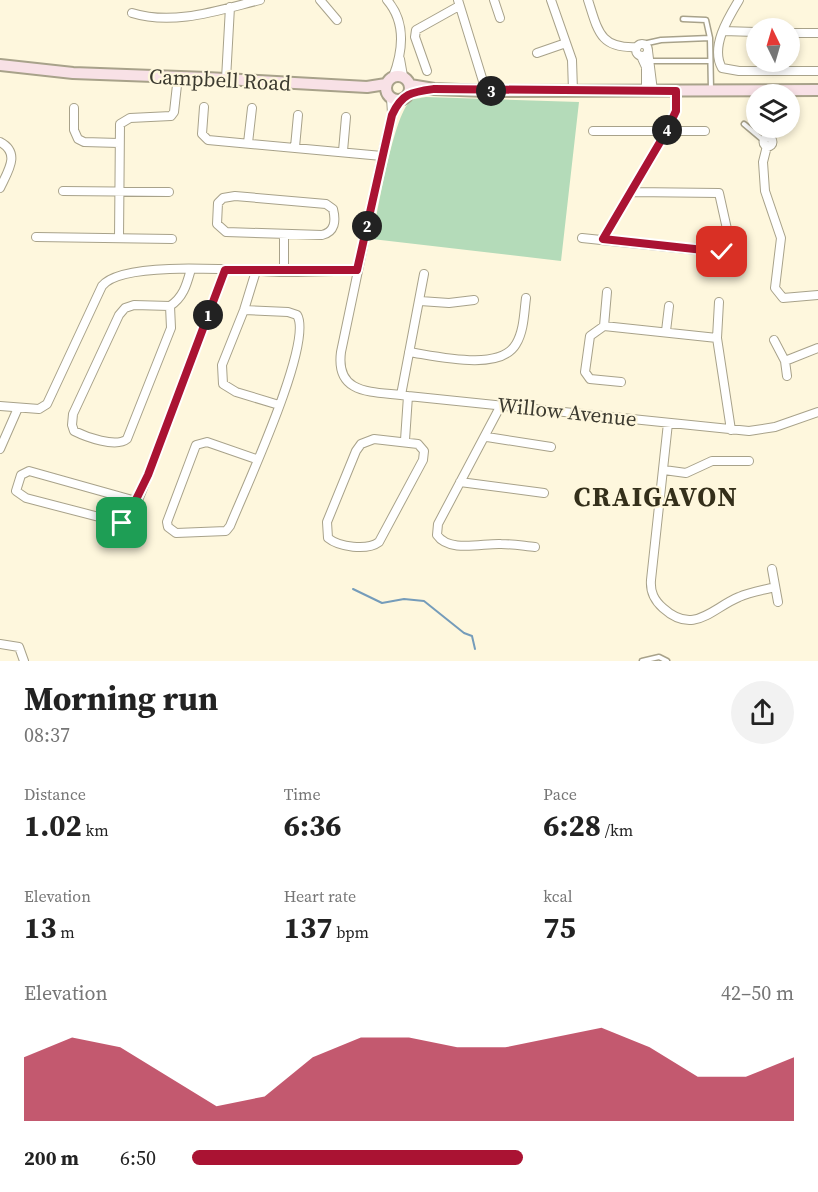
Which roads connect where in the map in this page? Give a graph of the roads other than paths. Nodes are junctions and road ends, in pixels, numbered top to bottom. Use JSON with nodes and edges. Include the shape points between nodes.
{"nodes":[{"id":1,"x":260,"y":0,"type":"edge"},
{"id":2,"x":320,"y":0,"type":"edge"},
{"id":3,"x":387,"y":0,"type":"edge"},
{"id":4,"x":494,"y":0,"type":"edge"},
{"id":5,"x":551,"y":0,"type":"edge"},
{"id":6,"x":588,"y":0,"type":"edge"},
{"id":7,"x":739,"y":0,"type":"edge"},
{"id":8,"x":459,"y":3,"type":"edge"},
{"id":9,"x":230,"y":8,"type":"junction"},
{"id":10,"x":132,"y":13,"type":"dead end"},
{"id":11,"x":500,"y":18,"type":"dead end"},
{"id":12,"x":683,"y":19,"type":"dead end"},
{"id":13,"x":337,"y":20,"type":"dead end"},
{"id":14,"x":723,"y":31,"type":"junction"},
{"id":15,"x":746,"y":32,"type":"edge"},
{"id":16,"x":800,"y":33,"type":"edge"},
{"id":17,"x":818,"y":33,"type":"edge"},
{"id":18,"x":710,"y":38,"type":"junction"},
{"id":19,"x":566,"y":44,"type":"junction"},
{"id":20,"x":641,"y":51,"type":"junction"},
{"id":21,"x":537,"y":53,"type":"dead end"},
{"id":22,"x":651,"y":61,"type":"junction"},
{"id":23,"x":710,"y":61,"type":"junction"},
{"id":24,"x":0,"y":65,"type":"edge"},
{"id":25,"x":427,"y":71,"type":"dead end"},
{"id":26,"x":818,"y":71,"type":"edge"},
{"id":27,"x":178,"y":76,"type":"junction"},
{"id":28,"x":226,"y":79,"type":"junction"},
{"id":29,"x":393,"y":88,"type":"junction"},
{"id":30,"x":410,"y":89,"type":"junction"},
{"id":31,"x":818,"y":90,"type":"edge"},
{"id":32,"x":486,"y":91,"type":"junction"},
{"id":33,"x":573,"y":91,"type":"junction"},
{"id":34,"x":650,"y":91,"type":"junction"},
{"id":35,"x":676,"y":91,"type":"junction"},
{"id":36,"x":711,"y":91,"type":"junction"},
{"id":37,"x":204,"y":107,"type":"dead end"},
{"id":38,"x":74,"y":108,"type":"dead end"},
{"id":39,"x":252,"y":108,"type":"dead end"},
{"id":40,"x":298,"y":115,"type":"dead end"},
{"id":41,"x":346,"y":117,"type":"dead end"},
{"id":42,"x":744,"y":124,"type":"dead end"},
{"id":43,"x":593,"y":131,"type":"dead end"},
{"id":44,"x":705,"y":131,"type":"dead end"},
{"id":45,"x":666,"y":132,"type":"junction"},
{"id":46,"x":0,"y":142,"type":"edge"},
{"id":47,"x":119,"y":143,"type":"junction"},
{"id":48,"x":248,"y":143,"type":"junction"},
{"id":49,"x":765,"y":143,"type":"joint"},
{"id":50,"x":295,"y":147,"type":"junction"},
{"id":51,"x":343,"y":151,"type":"junction"},
{"id":52,"x":382,"y":156,"type":"junction"},
{"id":53,"x":0,"y":188,"type":"edge"},
{"id":54,"x":63,"y":190,"type":"dead end"},
{"id":55,"x":119,"y":190,"type":"junction"},
{"id":56,"x":169,"y":192,"type":"dead end"},
{"id":57,"x":632,"y":192,"type":"junction"},
{"id":58,"x":284,"y":234,"type":"junction"},
{"id":59,"x":36,"y":237,"type":"dead end"},
{"id":60,"x":119,"y":238,"type":"junction"},
{"id":61,"x":582,"y":238,"type":"dead end"},
{"id":62,"x":172,"y":239,"type":"dead end"},
{"id":63,"x":603,"y":239,"type":"junction"},
{"id":64,"x":191,"y":268,"type":"junction"},
{"id":65,"x":225,"y":270,"type":"junction"},
{"id":66,"x":357,"y":270,"type":"junction"},
{"id":67,"x":256,"y":271,"type":"junction"},
{"id":68,"x":284,"y":272,"type":"junction"},
{"id":69,"x":424,"y":274,"type":"dead end"},
{"id":70,"x":607,"y":292,"type":"dead end"},
{"id":71,"x":818,"y":295,"type":"edge"},
{"id":72,"x":526,"y":298,"type":"dead end"},
{"id":73,"x":474,"y":300,"type":"dead end"},
{"id":74,"x":420,"y":301,"type":"junction"},
{"id":75,"x":719,"y":302,"type":"dead end"},
{"id":76,"x":171,"y":306,"type":"junction"},
{"id":77,"x":669,"y":306,"type":"dead end"},
{"id":78,"x":244,"y":310,"type":"junction"},
{"id":79,"x":604,"y":326,"type":"junction"},
{"id":80,"x":666,"y":331,"type":"junction"},
{"id":81,"x":717,"y":338,"type":"junction"},
{"id":82,"x":774,"y":340,"type":"dead end"},
{"id":83,"x":818,"y":348,"type":"edge"},
{"id":84,"x":409,"y":352,"type":"junction"},
{"id":85,"x":785,"y":361,"type":"junction"},
{"id":86,"x":787,"y":376,"type":"dead end"},
{"id":87,"x":621,"y":382,"type":"dead end"},
{"id":88,"x":405,"y":395,"type":"junction"},
{"id":89,"x":279,"y":405,"type":"junction"},
{"id":90,"x":501,"y":405,"type":"junction"},
{"id":91,"x":0,"y":406,"type":"edge"},
{"id":92,"x":18,"y":408,"type":"junction"},
{"id":93,"x":818,"y":412,"type":"edge"},
{"id":94,"x":668,"y":423,"type":"junction"},
{"id":95,"x":730,"y":430,"type":"junction"},
{"id":96,"x":486,"y":437,"type":"junction"},
{"id":97,"x":405,"y":440,"type":"junction"},
{"id":98,"x":551,"y":447,"type":"dead end"},
{"id":99,"x":0,"y":449,"type":"edge"},
{"id":100,"x":256,"y":459,"type":"junction"},
{"id":101,"x":748,"y":461,"type":"dead end"},
{"id":102,"x":664,"y":470,"type":"junction"},
{"id":103,"x":460,"y":482,"type":"junction"},
{"id":104,"x":544,"y":494,"type":"dead end"},
{"id":105,"x":136,"y":501,"type":"junction"},
{"id":106,"x":535,"y":547,"type":"dead end"},
{"id":107,"x":772,"y":569,"type":"dead end"},
{"id":108,"x":776,"y":587,"type":"junction"},
{"id":109,"x":778,"y":602,"type":"dead end"},
{"id":110,"x":0,"y":644,"type":"edge"},
{"id":111,"x":24,"y":661,"type":"edge"},
{"id":112,"x":642,"y":661,"type":"edge"},
{"id":113,"x":667,"y":661,"type":"edge"}],
"edges":[{"from":1,"to":9,"type":"street"},
{"from":2,"to":13,"type":"street"},
{"from":3,"to":29,"type":"street","via":[[400,26]]},
{"from":4,"to":11,"type":"street"},
{"from":5,"to":19,"type":"street"},
{"from":6,"to":20,"type":"street","via":[[609,44]]},
{"from":7,"to":14,"type":"street"},
{"from":8,"to":25,"type":"street","via":[[416,30]]},
{"from":8,"to":32,"type":"street"},
{"from":9,"to":10,"type":"street","via":[[180,18],[149,18]]},
{"from":9,"to":28,"type":"street"},
{"from":12,"to":18,"type":"lane","via":[[706,20]]},
{"from":14,"to":15,"type":"street"},
{"from":14,"to":26,"type":"street","via":[[718,48],[723,69]]},
{"from":16,"to":17,"type":"street"},
{"from":18,"to":20,"type":"lane","via":[[661,40]]},
{"from":18,"to":23,"type":"lane"},
{"from":19,"to":21,"type":"street"},
{"from":19,"to":33,"type":"street","via":[[573,69]]},
{"from":20,"to":22,"type":"street"},
{"from":20,"to":34,"type":"street"},
{"from":22,"to":23,"type":"lane"},
{"from":22,"to":34,"type":"street"},
{"from":23,"to":36,"type":"lane"},
{"from":24,"to":27,"type":"street","name":"Campbell Road","via":[[73,74]]},
{"from":27,"to":28,"type":"street","name":"Campbell Road"},
{"from":27,"to":47,"type":"street","via":[[172,114],[126,119],[120,127]]},
{"from":28,"to":29,"type":"street","name":"Campbell Road"},
{"from":29,"to":30,"type":"street"},
{"from":29,"to":30,"type":"street"},
{"from":29,"to":52,"type":"street","via":[[392,115]]},
{"from":30,"to":32,"type":"street"},
{"from":31,"to":36,"type":"street"},
{"from":32,"to":33,"type":"street"},
{"from":33,"to":34,"type":"street"},
{"from":34,"to":35,"type":"street"},
{"from":35,"to":36,"type":"street"},
{"from":35,"to":45,"type":"street","via":[[676,111]]},
{"from":37,"to":48,"type":"street","via":[[204,139]]},
{"from":38,"to":47,"type":"street","via":[[78,139]]},
{"from":39,"to":48,"type":"street"},
{"from":40,"to":50,"type":"street"},
{"from":41,"to":51,"type":"street"},
{"from":42,"to":49,"type":"lane"},
{"from":43,"to":45,"type":"street"},
{"from":44,"to":45,"type":"street"},
{"from":45,"to":57,"type":"street"},
{"from":46,"to":53,"type":"street","via":[[10,149],[12,157]]},
{"from":47,"to":55,"type":"street"},
{"from":48,"to":50,"type":"street"},
{"from":49,"to":71,"type":"street","via":[[765,191],[780,233],[775,288],[783,298]]},
{"from":50,"to":51,"type":"street"},
{"from":51,"to":52,"type":"street"},
{"from":52,"to":66,"type":"street"},
{"from":54,"to":55,"type":"street"},
{"from":55,"to":56,"type":"street"},
{"from":55,"to":60,"type":"street"},
{"from":57,"to":63,"type":"street"},
{"from":57,"to":63,"type":"street","via":[[719,193],[730,247],[716,252]]},
{"from":58,"to":58,"type":"street","via":[[221,230],[217,219],[219,200],[235,196],[326,204],[333,209],[333,226],[328,234]]},
{"from":58,"to":68,"type":"street"},
{"from":59,"to":60,"type":"street"},
{"from":60,"to":62,"type":"street"},
{"from":61,"to":63,"type":"street"},
{"from":64,"to":65,"type":"street"},
{"from":64,"to":76,"type":"street","via":[[186,288]]},
{"from":64,"to":92,"type":"street","via":[[114,276],[102,286],[47,404],[39,409]]},
{"from":65,"to":67,"type":"street"},
{"from":65,"to":105,"type":"street"},
{"from":66,"to":68,"type":"street"},
{"from":66,"to":88,"type":"street","name":"Willow Avenue","via":[[341,352],[342,374],[351,386]]},
{"from":67,"to":68,"type":"street"},
{"from":67,"to":78,"type":"street"},
{"from":69,"to":74,"type":"street"},
{"from":70,"to":79,"type":"street"},
{"from":72,"to":84,"type":"street","via":[[514,346],[495,359]]},
{"from":73,"to":74,"type":"street"},
{"from":74,"to":84,"type":"street"},
{"from":75,"to":81,"type":"street"},
{"from":76,"to":76,"type":"street","via":[[134,305],[122,311],[73,414],[74,431],[113,442],[127,439],[171,328]]},
{"from":77,"to":80,"type":"street"},
{"from":78,"to":89,"type":"street","via":[[222,364],[223,384]]},
{"from":78,"to":89,"type":"street","via":[[294,314],[301,321],[294,366]]},
{"from":79,"to":80,"type":"street"},
{"from":79,"to":87,"type":"street","via":[[589,339],[585,372],[590,379]]},
{"from":80,"to":81,"type":"street"},
{"from":81,"to":95,"type":"street"},
{"from":82,"to":85,"type":"street"},
{"from":83,"to":85,"type":"street"},
{"from":84,"to":88,"type":"street"},
{"from":85,"to":86,"type":"street"},
{"from":88,"to":90,"type":"street","name":"Willow Avenue"},
{"from":88,"to":97,"type":"street"},
{"from":89,"to":100,"type":"street"},
{"from":90,"to":94,"type":"street","name":"Willow Avenue"},
{"from":90,"to":96,"type":"street"},
{"from":91,"to":92,"type":"street"},
{"from":92,"to":99,"type":"street"},
{"from":93,"to":95,"type":"street","name":"Willow Avenue","via":[[760,431]]},
{"from":94,"to":95,"type":"street","name":"Willow Avenue"},
{"from":94,"to":102,"type":"street"},
{"from":96,"to":98,"type":"street"},
{"from":96,"to":103,"type":"street"},
{"from":97,"to":97,"type":"street","via":[[422,447],[423,460],[383,537],[366,546],[330,541],[327,522],[358,447],[374,439]]},
{"from":100,"to":100,"type":"street","via":[[207,442],[196,445],[168,527],[176,532],[226,531]]},
{"from":101,"to":102,"type":"street","via":[[712,461],[691,472]]},
{"from":102,"to":108,"type":"street","via":[[651,586],[660,605],[677,618],[694,619],[716,612],[739,597]]},
{"from":103,"to":104,"type":"street"},
{"from":103,"to":106,"type":"street","via":[[438,524],[438,538],[471,546],[506,543]]},
{"from":105,"to":105,"type":"street","via":[[28,471],[21,475],[16,491],[26,498],[122,523]]},
{"from":107,"to":108,"type":"street"},
{"from":108,"to":109,"type":"street"},
{"from":110,"to":111,"type":"street","via":[[19,647]]},
{"from":112,"to":113,"type":"lane","via":[[659,657]]}]}
